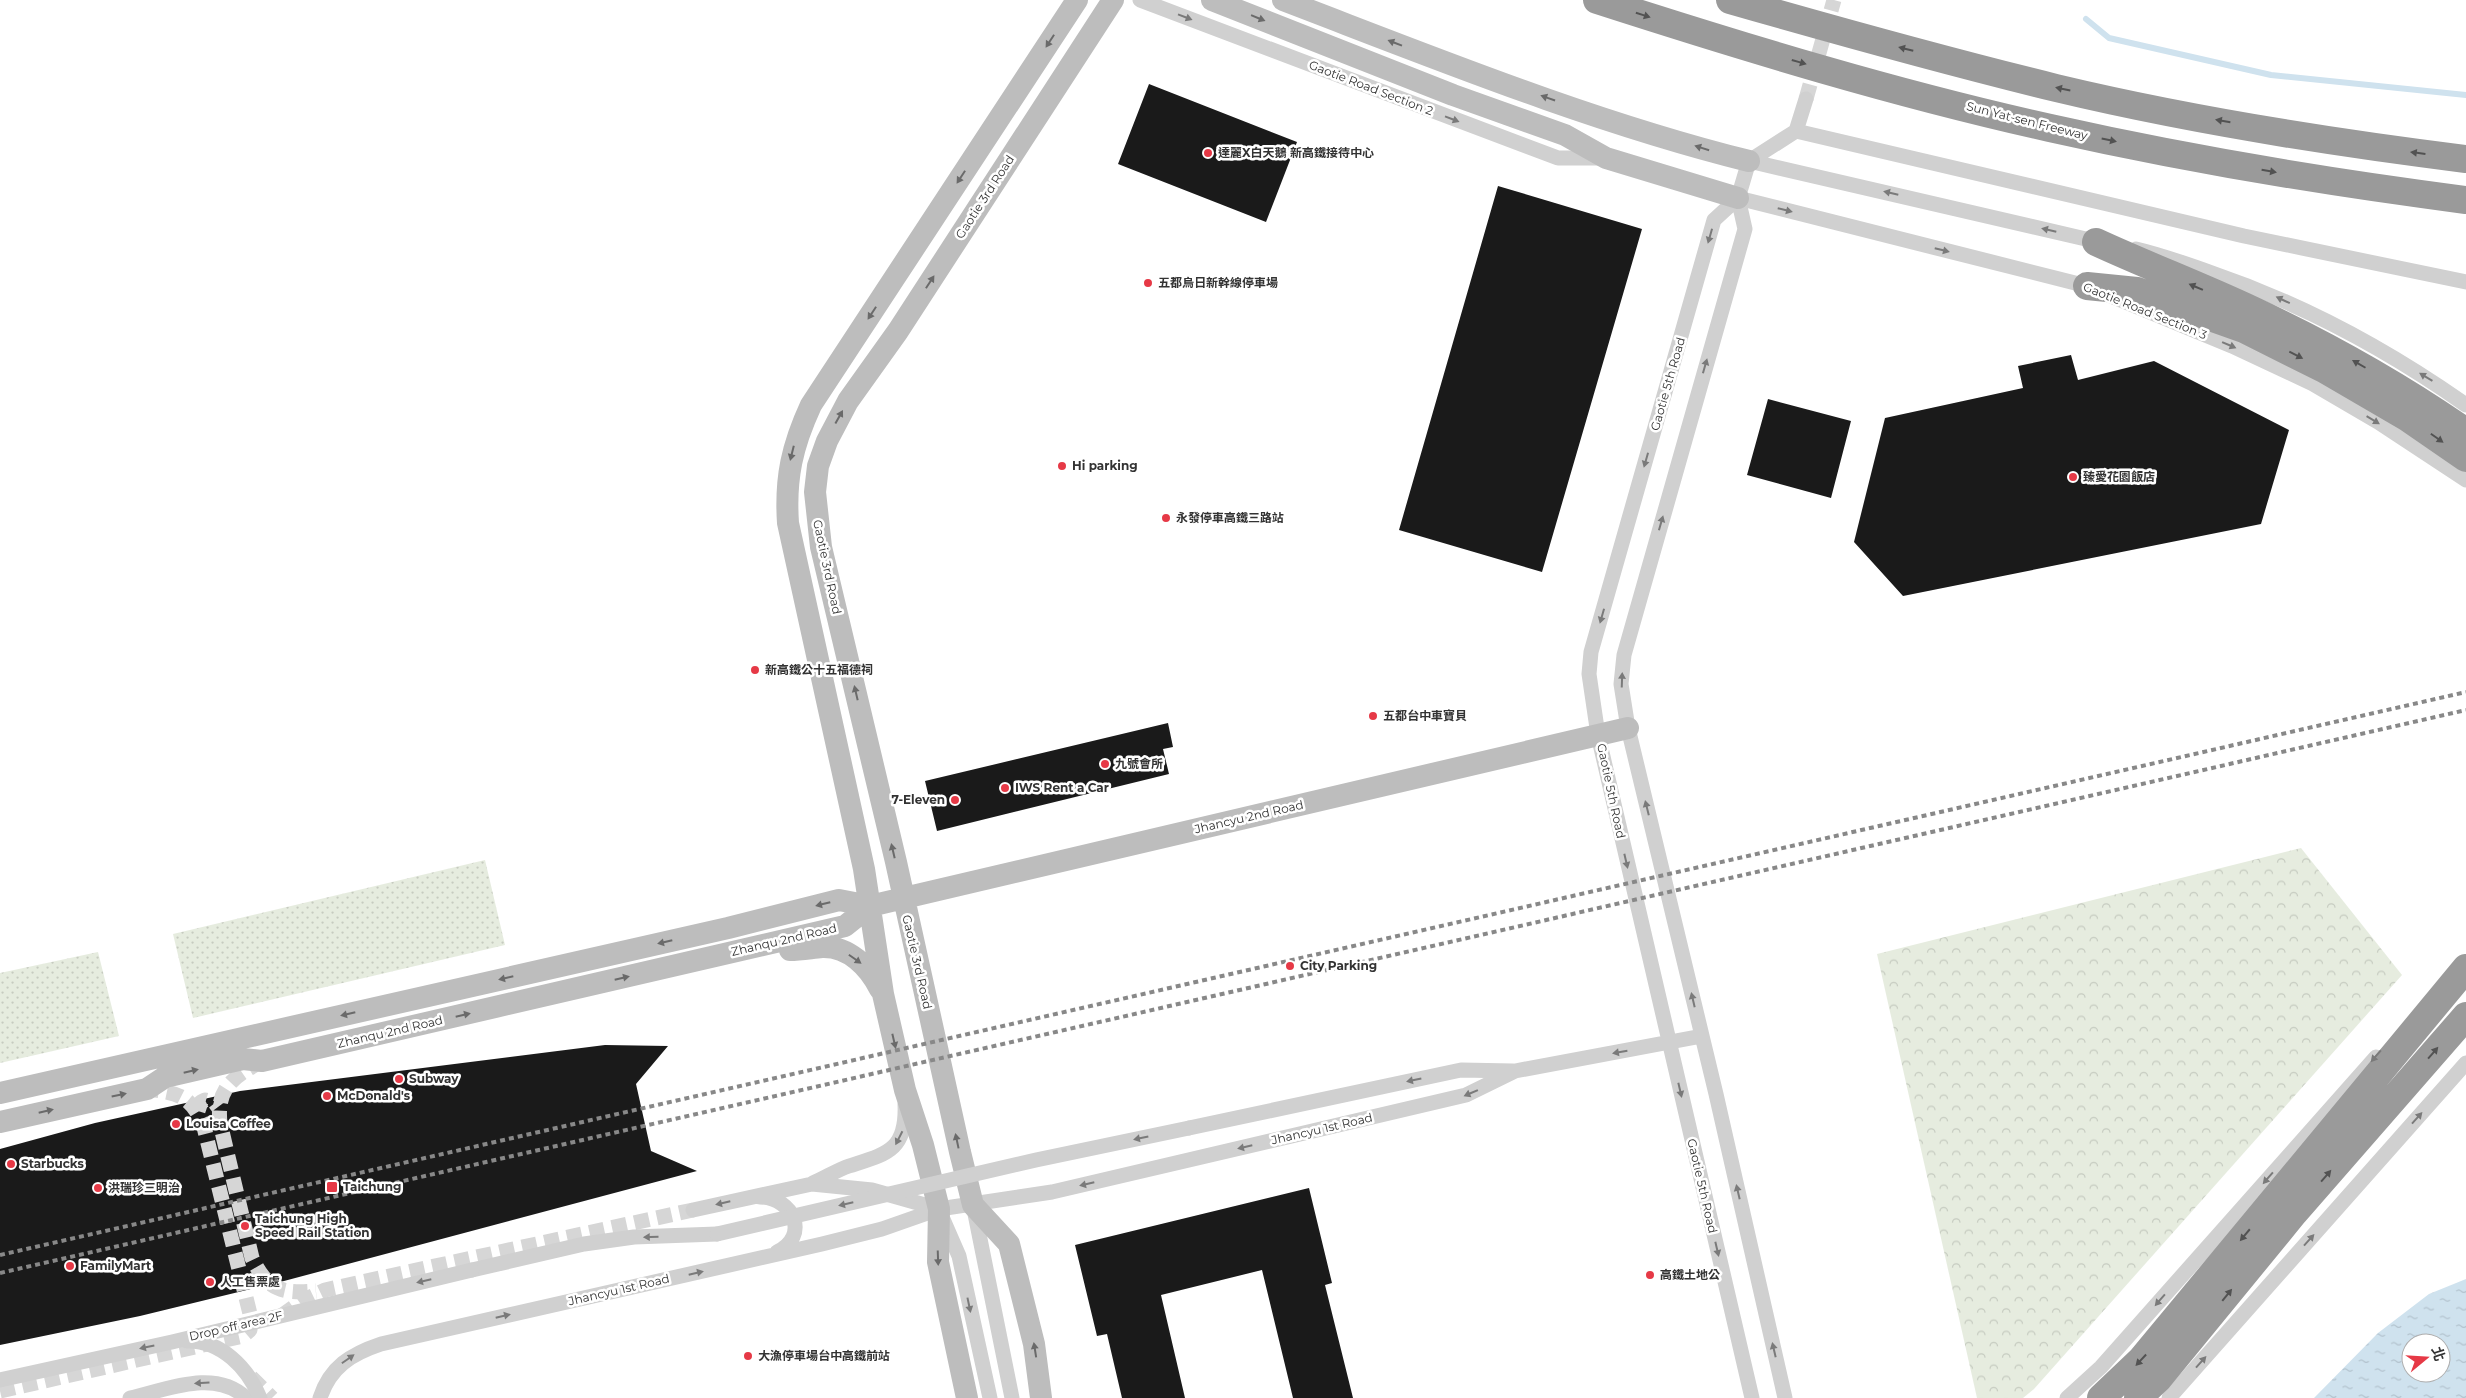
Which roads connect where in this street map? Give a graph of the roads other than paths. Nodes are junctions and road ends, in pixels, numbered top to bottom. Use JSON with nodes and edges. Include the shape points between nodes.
{"nodes":[{"id":1,"x":1077,"y":0,"type":"edge"},
{"id":2,"x":1113,"y":0,"type":"edge"},
{"id":3,"x":1140,"y":0,"type":"edge"},
{"id":4,"x":1212,"y":0,"type":"edge"},
{"id":5,"x":1283,"y":0,"type":"edge"},
{"id":6,"x":1597,"y":0,"type":"edge"},
{"id":7,"x":1730,"y":0,"type":"edge"},
{"id":8,"x":1806,"y":99,"type":"tunnel mouth"},
{"id":9,"x":1796,"y":131,"type":"junction"},
{"id":10,"x":1606,"y":158,"type":"junction"},
{"id":11,"x":2466,"y":159,"type":"edge"},
{"id":12,"x":1749,"y":161,"type":"junction"},
{"id":13,"x":1738,"y":198,"type":"junction"},
{"id":14,"x":2466,"y":200,"type":"edge"},
{"id":15,"x":2096,"y":242,"type":"junction"},
{"id":16,"x":2466,"y":282,"type":"edge"},
{"id":17,"x":2087,"y":286,"type":"junction"},
{"id":18,"x":2466,"y":405,"type":"edge"},
{"id":19,"x":2412,"y":408,"type":"junction"},
{"id":20,"x":2466,"y":432,"type":"edge"},
{"id":21,"x":2466,"y":458,"type":"edge"},
{"id":22,"x":2466,"y":480,"type":"edge"},
{"id":23,"x":1628,"y":728,"type":"junction"},
{"id":24,"x":1598,"y":735,"type":"junction"},
{"id":25,"x":903,"y":899,"type":"junction"},
{"id":26,"x":870,"y":906,"type":"junction"},
{"id":27,"x":740,"y":950,"type":"junction"},
{"id":28,"x":2466,"y":954,"type":"edge"},
{"id":29,"x":2466,"y":968,"type":"edge"},
{"id":30,"x":883,"y":994,"type":"junction"},
{"id":31,"x":2466,"y":1016,"type":"edge"},
{"id":32,"x":1702,"y":1036,"type":"junction"},
{"id":33,"x":1668,"y":1043,"type":"junction"},
{"id":34,"x":2466,"y":1063,"type":"edge"},
{"id":35,"x":1515,"y":1072,"type":"junction"},
{"id":36,"x":905,"y":1090,"type":"junction"},
{"id":37,"x":0,"y":1093,"type":"edge"},
{"id":38,"x":0,"y":1122,"type":"edge"},
{"id":39,"x":812,"y":1184,"type":"junction"},
{"id":40,"x":753,"y":1197,"type":"junction"},
{"id":41,"x":973,"y":1205,"type":"junction"},
{"id":42,"x":2285,"y":1205,"type":"junction"},
{"id":43,"x":939,"y":1209,"type":"junction"},
{"id":44,"x":693,"y":1210,"type":"tunnel mouth"},
{"id":45,"x":769,"y":1256,"type":"junction"},
{"id":46,"x":172,"y":1342,"type":"junction"},
{"id":47,"x":0,"y":1380,"type":"edge"},
{"id":48,"x":130,"y":1398,"type":"edge"},
{"id":49,"x":246,"y":1398,"type":"edge"},
{"id":50,"x":260,"y":1398,"type":"edge"},
{"id":51,"x":320,"y":1398,"type":"edge"},
{"id":52,"x":967,"y":1398,"type":"edge"},
{"id":53,"x":990,"y":1398,"type":"edge"},
{"id":54,"x":1012,"y":1398,"type":"edge"},
{"id":55,"x":1041,"y":1398,"type":"edge"},
{"id":56,"x":1752,"y":1398,"type":"edge"},
{"id":57,"x":1785,"y":1398,"type":"edge"},
{"id":58,"x":2067,"y":1398,"type":"edge"},
{"id":59,"x":2101,"y":1398,"type":"edge"},
{"id":60,"x":2138,"y":1398,"type":"edge"},
{"id":61,"x":2169,"y":1398,"type":"edge"}],
"edges":[{"from":1,"to":26,"type":"street","one_way":true,"via":[[811,405],[790,461],[786,495],[788,523]]},
{"from":25,"to":2,"type":"street","name":"Gaotie 3rd Road","one_way":true,"via":[[821,547],[815,492],[818,466],[848,401],[898,331]]},
{"from":3,"to":10,"type":"street","name":"Gaotie Road Section 2","one_way":true,"via":[[1558,158]]},
{"from":4,"to":10,"type":"street","name":"Gaotie Road Section 2","one_way":true,"via":[[1452,95],[1565,135]]},
{"from":12,"to":5,"type":"street","one_way":true,"via":[[1562,103]]},
{"from":6,"to":14,"type":"highway","name":"Sun Yat-sen Freeway","one_way":true,"via":[[1713,38],[2048,128],[2346,185]]},
{"from":11,"to":7,"type":"highway","one_way":true,"via":[[2352,145],[2057,88],[1865,39]]},
{"from":8,"to":9,"type":"street"},
{"from":9,"to":12,"type":"street"},
{"from":9,"to":16,"type":"street","via":[[2244,236]]},
{"from":10,"to":13,"type":"street","name":"Gaotie Road Section 2"},
{"from":12,"to":13,"type":"street"},
{"from":15,"to":12,"type":"street","one_way":true},
{"from":13,"to":17,"type":"street","name":"Gaotie Road Section 3","one_way":true},
{"from":23,"to":13,"type":"street","one_way":true,"via":[[1621,684],[1624,655],[1745,229]]},
{"from":13,"to":24,"type":"street","name":"Gaotie 5th Road","one_way":true,"via":[[1714,220],[1592,652],[1589,674]]},
{"from":18,"to":15,"type":"street","one_way":true,"via":[[2429,379],[2338,326],[2257,288],[2158,254]]},
{"from":19,"to":15,"type":"highway","one_way":true,"via":[[2326,346]]},
{"from":17,"to":19,"type":"highway","one_way":true,"via":[[2138,290],[2244,329]]},
{"from":17,"to":22,"type":"street","name":"Gaotie Road Section 3","one_way":true,"via":[[2232,346],[2313,384]]},
{"from":19,"to":20,"type":"highway"},
{"from":19,"to":21,"type":"highway","one_way":true},
{"from":23,"to":24,"type":"street","name":"Jhancyu 2nd Road"},
{"from":32,"to":23,"type":"street","one_way":true},
{"from":24,"to":25,"type":"street","name":"Jhancyu 2nd Road"},
{"from":24,"to":33,"type":"street","name":"Gaotie 5th Road","one_way":true},
{"from":25,"to":26,"type":"street","name":"Jhancyu 2nd Road"},
{"from":41,"to":25,"type":"street","name":"Gaotie 3rd Road","one_way":true},
{"from":26,"to":27,"type":"street","name":"Zhanqu 2nd Road","via":[[845,926]]},
{"from":26,"to":30,"type":"street"},
{"from":26,"to":37,"type":"street","name":"Zhanqu 2nd Road","one_way":true,"via":[[839,900]]},
{"from":27,"to":30,"type":"street","one_way":true,"via":[[833,948],[859,960]]},
{"from":38,"to":27,"type":"street","name":"Zhanqu 2nd Road","one_way":true,"via":[[147,1089],[165,1077],[243,1058],[262,1060],[281,1056]]},
{"from":28,"to":58,"type":"street","one_way":true,"via":[[2101,1367]]},
{"from":29,"to":42,"type":"highway"},
{"from":30,"to":36,"type":"street","one_way":true},
{"from":42,"to":31,"type":"highway","one_way":true},
{"from":32,"to":33,"type":"street","name":"Jhancyu 1st Road"},
{"from":57,"to":32,"type":"street","one_way":true},
{"from":33,"to":35,"type":"street","name":"Jhancyu 1st Road","one_way":true},
{"from":33,"to":56,"type":"street","name":"Gaotie 5th Road","one_way":true},
{"from":61,"to":34,"type":"street","one_way":true},
{"from":35,"to":41,"type":"street","name":"Jhancyu 1st Road","one_way":true,"via":[[1466,1095],[1052,1192]]},
{"from":35,"to":46,"type":"street","name":"Drop off area 2F","one_way":true,"bridge":true,"via":[[1461,1070],[1036,1160],[718,1234],[634,1237],[584,1244]]},
{"from":36,"to":39,"type":"street","one_way":true,"via":[[904,1126],[892,1150]]},
{"from":36,"to":43,"type":"street"},
{"from":39,"to":40,"type":"street","name":"Jhancyu 1st Road"},
{"from":39,"to":43,"type":"street","name":"Jhancyu 1st Road","via":[[872,1190]]},
{"from":40,"to":44,"type":"street","name":"Jhancyu 1st Road","one_way":true},
{"from":40,"to":45,"type":"street","via":[[780,1201],[794,1218],[791,1240],[783,1249]]},
{"from":41,"to":43,"type":"street","name":"Jhancyu 1st Road"},
{"from":41,"to":54,"type":"street","name":"Gaotie 3rd Road"},
{"from":55,"to":41,"type":"street","name":"Gaotie 3rd Road","one_way":true,"via":[[1034,1344],[1009,1244]]},
{"from":42,"to":59,"type":"highway","one_way":true,"via":[[2141,1360]]},
{"from":60,"to":42,"type":"highway","one_way":true,"via":[[2159,1378]]},
{"from":43,"to":45,"type":"street","name":"Jhancyu 1st Road","via":[[882,1229]]},
{"from":43,"to":52,"type":"street","one_way":true,"via":[[938,1262]]},
{"from":43,"to":53,"type":"street","one_way":true,"via":[[959,1256]]},
{"from":51,"to":45,"type":"street","name":"Jhancyu 1st Road","one_way":true,"via":[[338,1366],[373,1347]]},
{"from":46,"to":47,"type":"street","name":"Drop off area 2F","one_way":true,"bridge":true},
{"from":46,"to":50,"type":"street","bridge":true,"via":[[192,1341],[222,1350],[246,1372]]},
{"from":49,"to":48,"type":"street","one_way":true,"via":[[232,1388],[203,1382]]}]}
